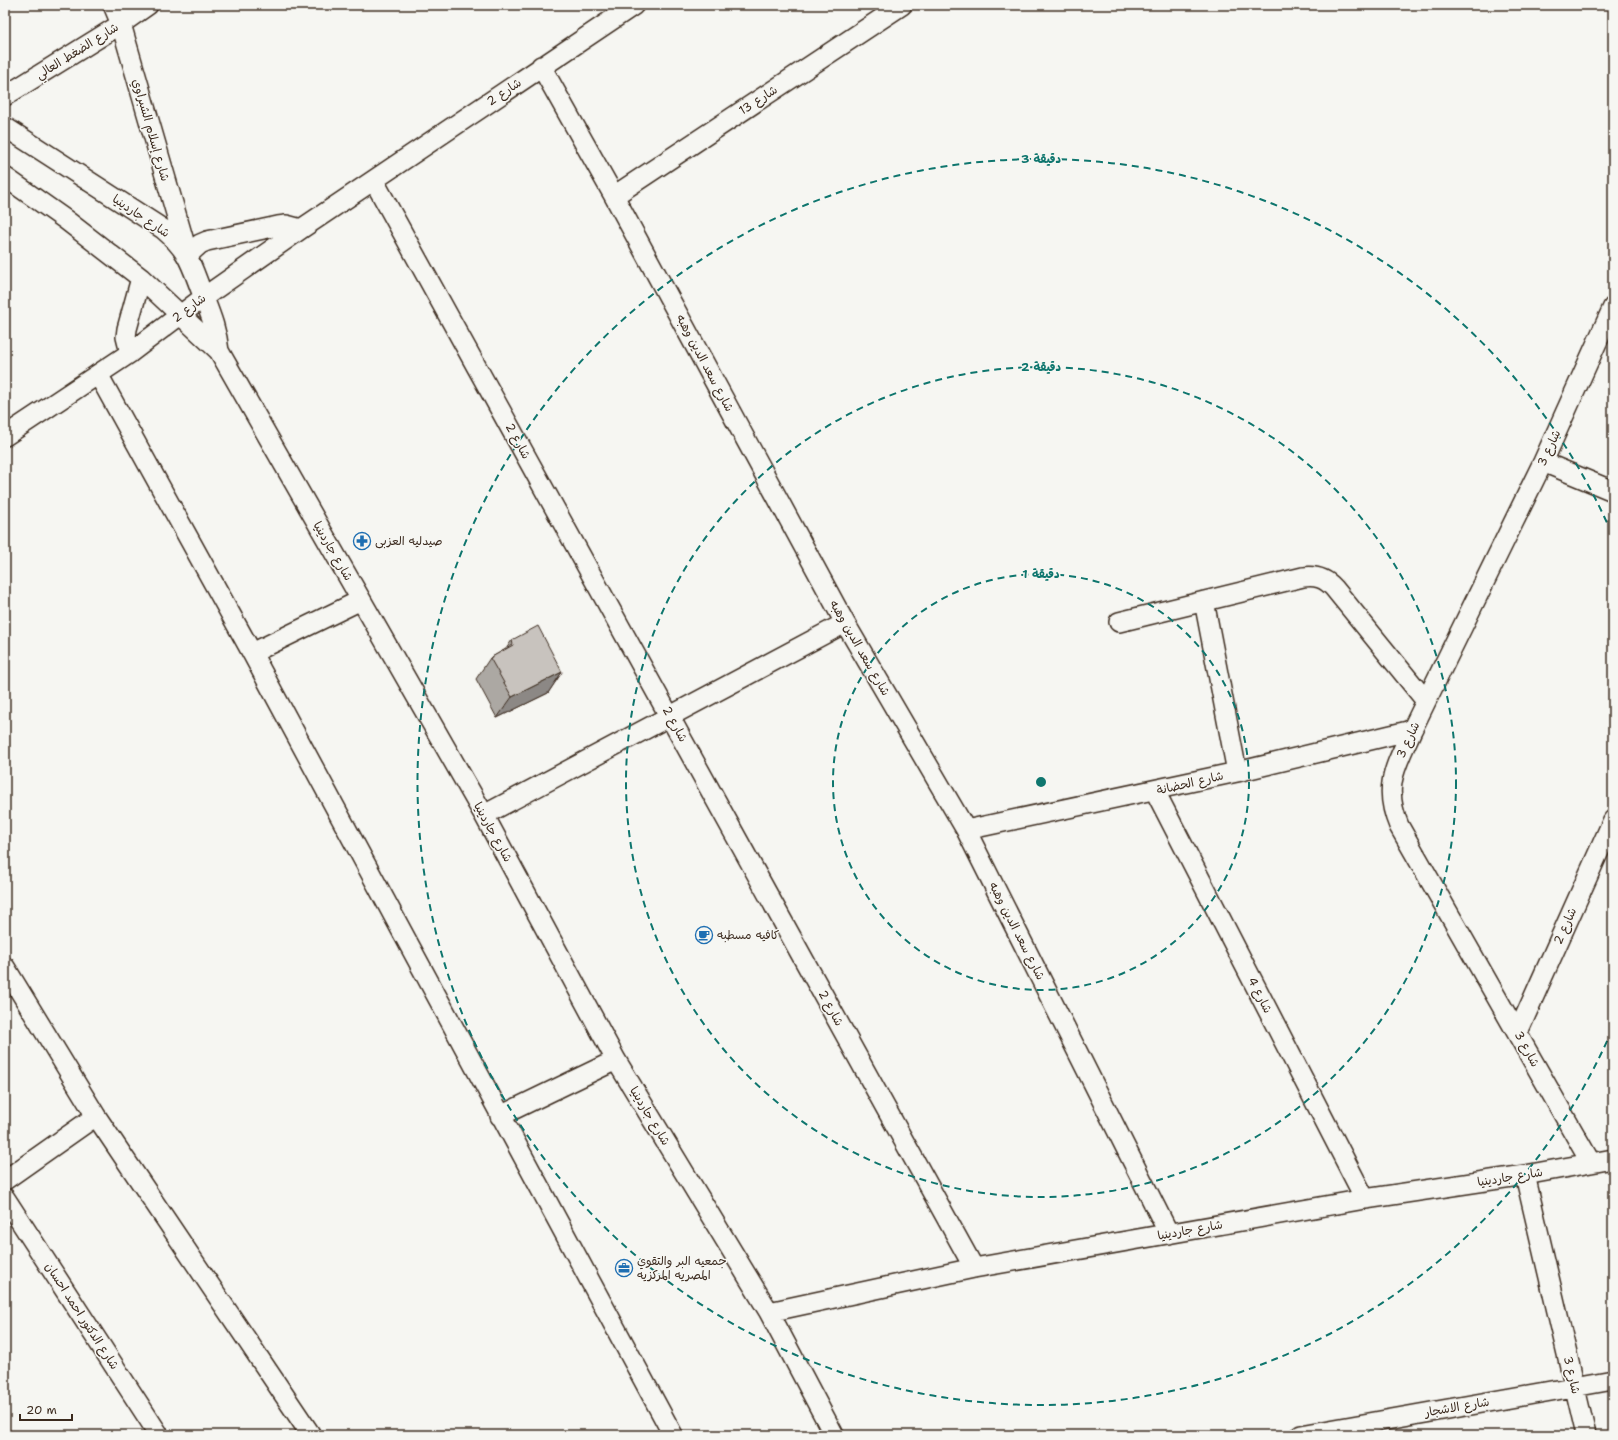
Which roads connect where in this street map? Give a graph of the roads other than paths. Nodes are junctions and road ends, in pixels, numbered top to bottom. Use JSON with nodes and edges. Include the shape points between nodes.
{"nodes":[{"id":1,"x":113,"y":5,"type":"edge"},
{"id":2,"x":148,"y":5,"type":"edge"},
{"id":3,"x":634,"y":5,"type":"edge"},
{"id":4,"x":902,"y":5,"type":"edge"},
{"id":5,"x":121,"y":24,"type":"junction"},
{"id":6,"x":541,"y":66,"type":"junction"},
{"id":7,"x":5,"y":96,"type":"edge"},
{"id":8,"x":5,"y":127,"type":"edge"},
{"id":9,"x":5,"y":177,"type":"edge"},
{"id":10,"x":374,"y":181,"type":"junction"},
{"id":11,"x":614,"y":196,"type":"junction"},
{"id":12,"x":301,"y":229,"type":"junction"},
{"id":13,"x":188,"y":255,"type":"junction"},
{"id":14,"x":141,"y":278,"type":"junction"},
{"id":15,"x":204,"y":297,"type":"junction"},
{"id":16,"x":1613,"y":307,"type":"edge"},
{"id":17,"x":181,"y":315,"type":"junction"},
{"id":18,"x":219,"y":351,"type":"junction"},
{"id":19,"x":130,"y":353,"type":"junction"},
{"id":20,"x":98,"y":374,"type":"junction"},
{"id":21,"x":5,"y":436,"type":"edge"},
{"id":22,"x":1543,"y":462,"type":"junction"},
{"id":23,"x":1613,"y":491,"type":"edge"},
{"id":24,"x":361,"y":600,"type":"junction"},
{"id":25,"x":1204,"y":601,"type":"junction"},
{"id":26,"x":1119,"y":622,"type":"dead end"},
{"id":27,"x":845,"y":623,"type":"junction"},
{"id":28,"x":252,"y":653,"type":"junction"},
{"id":29,"x":1426,"y":701,"type":"junction"},
{"id":30,"x":671,"y":717,"type":"junction"},
{"id":31,"x":1412,"y":730,"type":"junction"},
{"id":32,"x":1237,"y":772,"type":"junction"},
{"id":33,"x":1155,"y":790,"type":"junction"},
{"id":34,"x":484,"y":815,"type":"junction"},
{"id":35,"x":1613,"y":820,"type":"edge"},
{"id":36,"x":966,"y":830,"type":"junction"},
{"id":37,"x":5,"y":967,"type":"edge"},
{"id":38,"x":1518,"y":1032,"type":"junction"},
{"id":39,"x":616,"y":1060,"type":"junction"},
{"id":40,"x":96,"y":1116,"type":"junction"},
{"id":41,"x":500,"y":1116,"type":"junction"},
{"id":42,"x":1613,"y":1159,"type":"edge"},
{"id":43,"x":1591,"y":1163,"type":"junction"},
{"id":44,"x":1525,"y":1175,"type":"junction"},
{"id":45,"x":5,"y":1180,"type":"edge"},
{"id":46,"x":5,"y":1198,"type":"edge"},
{"id":47,"x":1365,"y":1199,"type":"junction"},
{"id":48,"x":1169,"y":1234,"type":"junction"},
{"id":49,"x":974,"y":1268,"type":"junction"},
{"id":50,"x":769,"y":1312,"type":"junction"},
{"id":51,"x":1613,"y":1380,"type":"edge"},
{"id":52,"x":1575,"y":1387,"type":"junction"},
{"id":53,"x":159,"y":1435,"type":"edge"},
{"id":54,"x":311,"y":1435,"type":"edge"},
{"id":55,"x":673,"y":1435,"type":"edge"},
{"id":56,"x":834,"y":1435,"type":"edge"},
{"id":57,"x":1301,"y":1435,"type":"edge"},
{"id":58,"x":1586,"y":1435,"type":"edge"}],
"edges":[{"from":1,"to":5,"type":"street","name":"شارع إسلام الشبراوي"},
{"from":2,"to":5,"type":"street","name":"شارع الضغط العالي"},
{"from":3,"to":6,"type":"street","name":"شارع 2"},
{"from":4,"to":11,"type":"street","name":"شارع 13"},
{"from":5,"to":7,"type":"street","name":"شارع الضغط العالي"},
{"from":5,"to":13,"type":"street","name":"شارع إسلام الشبراوي"},
{"from":6,"to":10,"type":"street","name":"شارع 2"},
{"from":6,"to":11,"type":"street","name":"شارع سعد الدين وهبه"},
{"from":8,"to":13,"type":"street","name":"شارع جاردينيا","via":[[163,229]]},
{"from":9,"to":14,"type":"street","name":"شارع جاردينيا"},
{"from":10,"to":12,"type":"street","name":"شارع 2"},
{"from":10,"to":30,"type":"street","name":"شارع 2"},
{"from":11,"to":27,"type":"street","name":"شارع سعد الدين وهبه"},
{"from":12,"to":13,"type":"street","via":[[286,225],[214,239],[200,244]]},
{"from":12,"to":15,"type":"street","name":"شارع 2"},
{"from":13,"to":15,"type":"street","name":"شارع جاردينيا"},
{"from":14,"to":17,"type":"street","name":"شارع جاردينيا"},
{"from":14,"to":19,"type":"street","via":[[127,329]]},
{"from":15,"to":17,"type":"street","name":"شارع 2"},
{"from":15,"to":18,"type":"street","name":"شارع جاردينيا","via":[[215,327]]},
{"from":16,"to":22,"type":"street","name":"شارع 3"},
{"from":17,"to":18,"type":"street","name":"شارع جاردينيا"},
{"from":17,"to":19,"type":"street","name":"شارع 2"},
{"from":18,"to":24,"type":"street","name":"شارع جاردينيا"},
{"from":19,"to":20,"type":"street","name":"شارع 2"},
{"from":20,"to":21,"type":"street","name":"شارع 2"},
{"from":20,"to":28,"type":"street"},
{"from":22,"to":23,"type":"street"},
{"from":22,"to":29,"type":"street","name":"شارع 3"},
{"from":24,"to":28,"type":"street"},
{"from":24,"to":34,"type":"street","name":"شارع جاردينيا"},
{"from":25,"to":26,"type":"street"},
{"from":25,"to":29,"type":"street","via":[[1303,577],[1320,577],[1328,582]]},
{"from":25,"to":32,"type":"street"},
{"from":27,"to":30,"type":"street"},
{"from":27,"to":36,"type":"street","name":"شارع سعد الدين وهبه"},
{"from":28,"to":41,"type":"street"},
{"from":29,"to":31,"type":"street","name":"شارع 3"},
{"from":30,"to":34,"type":"street"},
{"from":30,"to":49,"type":"street","name":"شارع 2"},
{"from":31,"to":32,"type":"street","name":"شارع الحضانة"},
{"from":31,"to":38,"type":"street","name":"شارع 3","via":[[1391,782],[1393,812]]},
{"from":32,"to":33,"type":"street","name":"شارع الحضانة"},
{"from":33,"to":36,"type":"street","name":"شارع الحضانة"},
{"from":33,"to":47,"type":"street","name":"شارع 4"},
{"from":34,"to":39,"type":"street","name":"شارع جاردينيا"},
{"from":35,"to":38,"type":"street","name":"شارع 2"},
{"from":36,"to":48,"type":"street","name":"شارع سعد الدين وهبه"},
{"from":37,"to":40,"type":"street"},
{"from":38,"to":43,"type":"street","name":"شارع 3"},
{"from":39,"to":41,"type":"street"},
{"from":39,"to":50,"type":"street","name":"شارع جاردينيا"},
{"from":40,"to":45,"type":"street"},
{"from":40,"to":54,"type":"street"},
{"from":41,"to":55,"type":"street"},
{"from":42,"to":43,"type":"street","name":"شارع جاردينيا"},
{"from":43,"to":44,"type":"street","name":"شارع جاردينيا"},
{"from":44,"to":47,"type":"street","name":"شارع جاردينيا"},
{"from":44,"to":52,"type":"street","name":"شارع 3"},
{"from":46,"to":53,"type":"street","name":"شارع الدكتور احمد احسان"},
{"from":47,"to":48,"type":"street","name":"شارع جاردينيا"},
{"from":48,"to":49,"type":"street","name":"شارع جاردينيا"},
{"from":49,"to":50,"type":"street","name":"شارع جاردينيا"},
{"from":50,"to":56,"type":"street","name":"شارع جاردينيا"},
{"from":51,"to":52,"type":"street","name":"شارع الاشجار"},
{"from":52,"to":57,"type":"street","name":"شارع الاشجار"},
{"from":52,"to":58,"type":"street","name":"شارع 3"}]}
